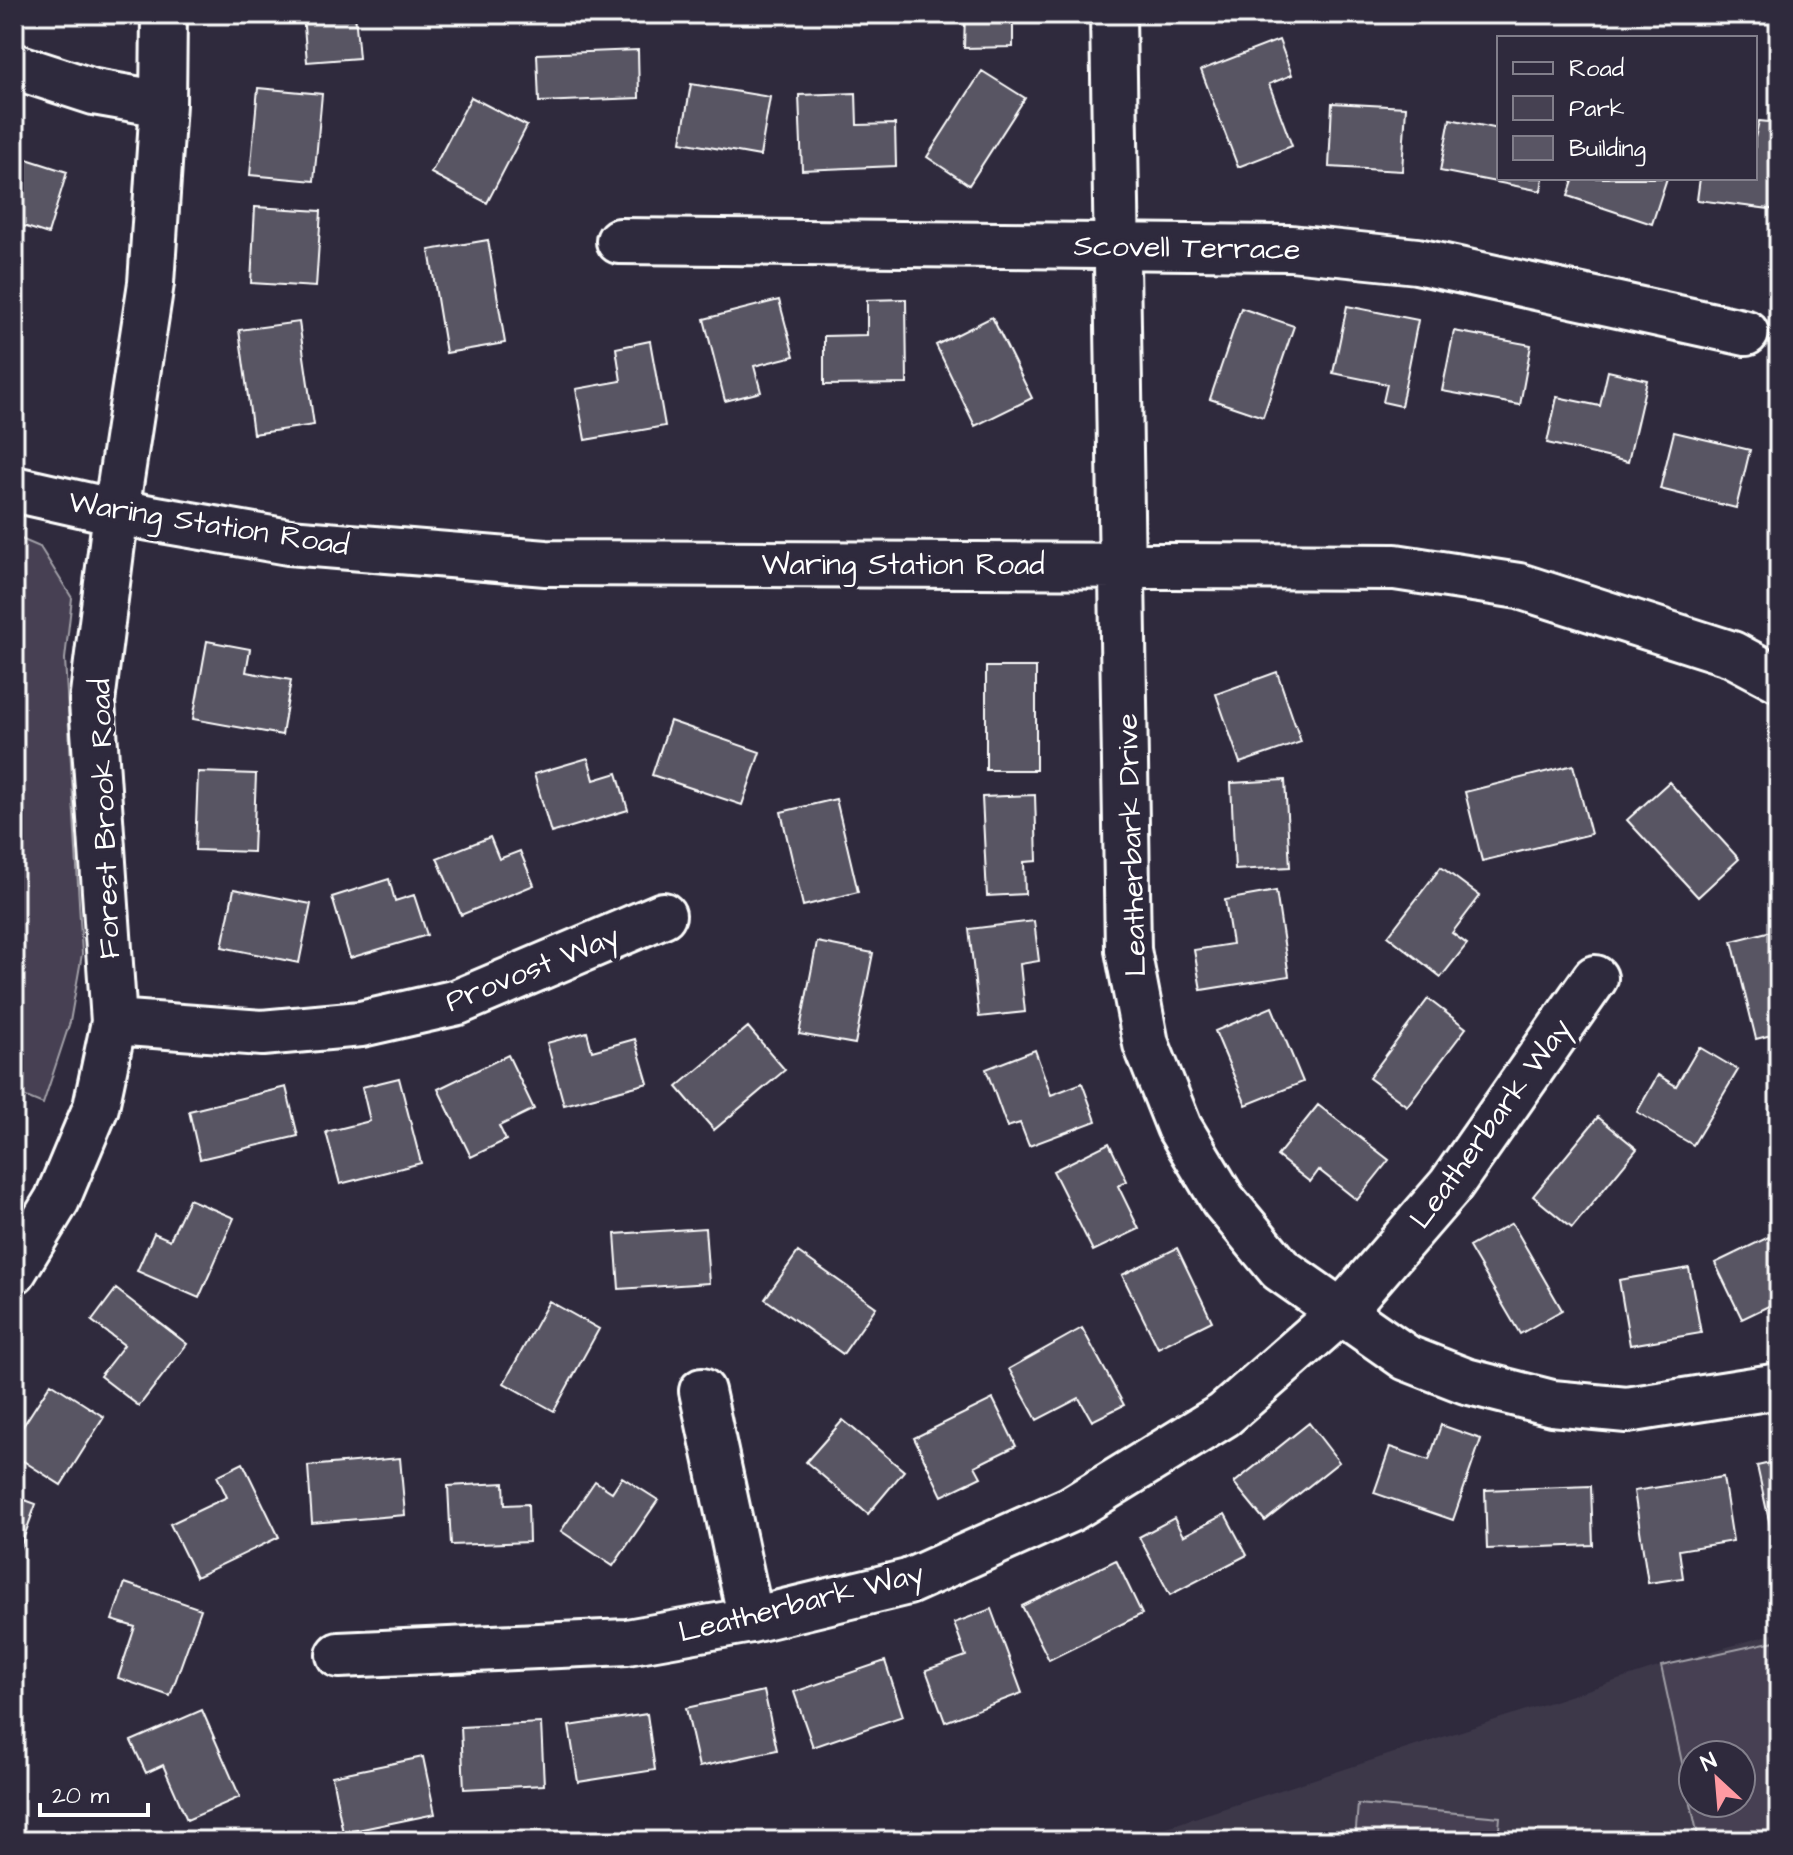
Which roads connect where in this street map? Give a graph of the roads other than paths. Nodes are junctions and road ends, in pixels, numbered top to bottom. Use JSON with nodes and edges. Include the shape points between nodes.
{"nodes":[{"id":1,"x":164,"y":14,"type":"edge"},
{"id":2,"x":1113,"y":14,"type":"edge"},
{"id":3,"x":14,"y":66,"type":"edge"},
{"id":4,"x":163,"y":104,"type":"junction"},
{"id":5,"x":619,"y":241,"type":"dead end"},
{"id":6,"x":1118,"y":245,"type":"junction"},
{"id":7,"x":1746,"y":333,"type":"dead end"},
{"id":8,"x":14,"y":489,"type":"edge"},
{"id":9,"x":116,"y":512,"type":"junction"},
{"id":10,"x":1123,"y":565,"type":"junction"},
{"id":11,"x":1779,"y":679,"type":"edge"},
{"id":12,"x":663,"y":915,"type":"dead end"},
{"id":13,"x":1595,"y":978,"type":"dead end"},
{"id":14,"x":114,"y":1022,"type":"junction"},
{"id":15,"x":14,"y":1271,"type":"edge"},
{"id":16,"x":1341,"y":1312,"type":"junction"},
{"id":17,"x":1779,"y":1386,"type":"edge"},
{"id":18,"x":702,"y":1391,"type":"dead end"},
{"id":19,"x":751,"y":1620,"type":"junction"},
{"id":20,"x":339,"y":1655,"type":"dead end"}],
"edges":[{"from":1,"to":4,"type":"street","name":"Forest Brook Road"},
{"from":2,"to":6,"type":"street"},
{"from":3,"to":4,"type":"street","via":[[94,92]]},
{"from":4,"to":9,"type":"street","name":"Forest Brook Road","via":[[151,283]]},
{"from":5,"to":6,"type":"street","name":"Scovell Terrace"},
{"from":6,"to":7,"type":"street","name":"Scovell Terrace","via":[[1291,248],[1417,261]]},
{"from":6,"to":10,"type":"street"},
{"from":8,"to":9,"type":"street","name":"Waring Station Road"},
{"from":9,"to":10,"type":"street","name":"Waring Station Road","via":[[289,542],[546,563]]},
{"from":9,"to":14,"type":"street","name":"Forest Brook Road","via":[[92,702]]},
{"from":10,"to":11,"type":"street","name":"Waring Station Road","via":[[1395,567],[1519,586],[1732,654]]},
{"from":10,"to":16,"type":"street","name":"Leatherbark Drive","via":[[1128,950],[1146,1044],[1179,1127],[1223,1200],[1280,1269]]},
{"from":12,"to":14,"type":"street","name":"Provost Way","via":[[458,1002],[361,1024],[262,1033]]},
{"from":13,"to":16,"type":"street","name":"Leatherbark Way","via":[[1450,1186]]},
{"from":14,"to":15,"type":"street","name":"Forest Brook Road","via":[[96,1107],[57,1200]]},
{"from":16,"to":17,"type":"street","name":"Leatherbark Drive","via":[[1407,1358],[1466,1381],[1552,1403],[1627,1410]]},
{"from":16,"to":19,"type":"street","name":"Leatherbark Way","via":[[1224,1415],[1071,1509],[908,1582]]},
{"from":18,"to":19,"type":"street"},
{"from":19,"to":20,"type":"street","name":"Leatherbark Way","via":[[627,1642]]}]}
